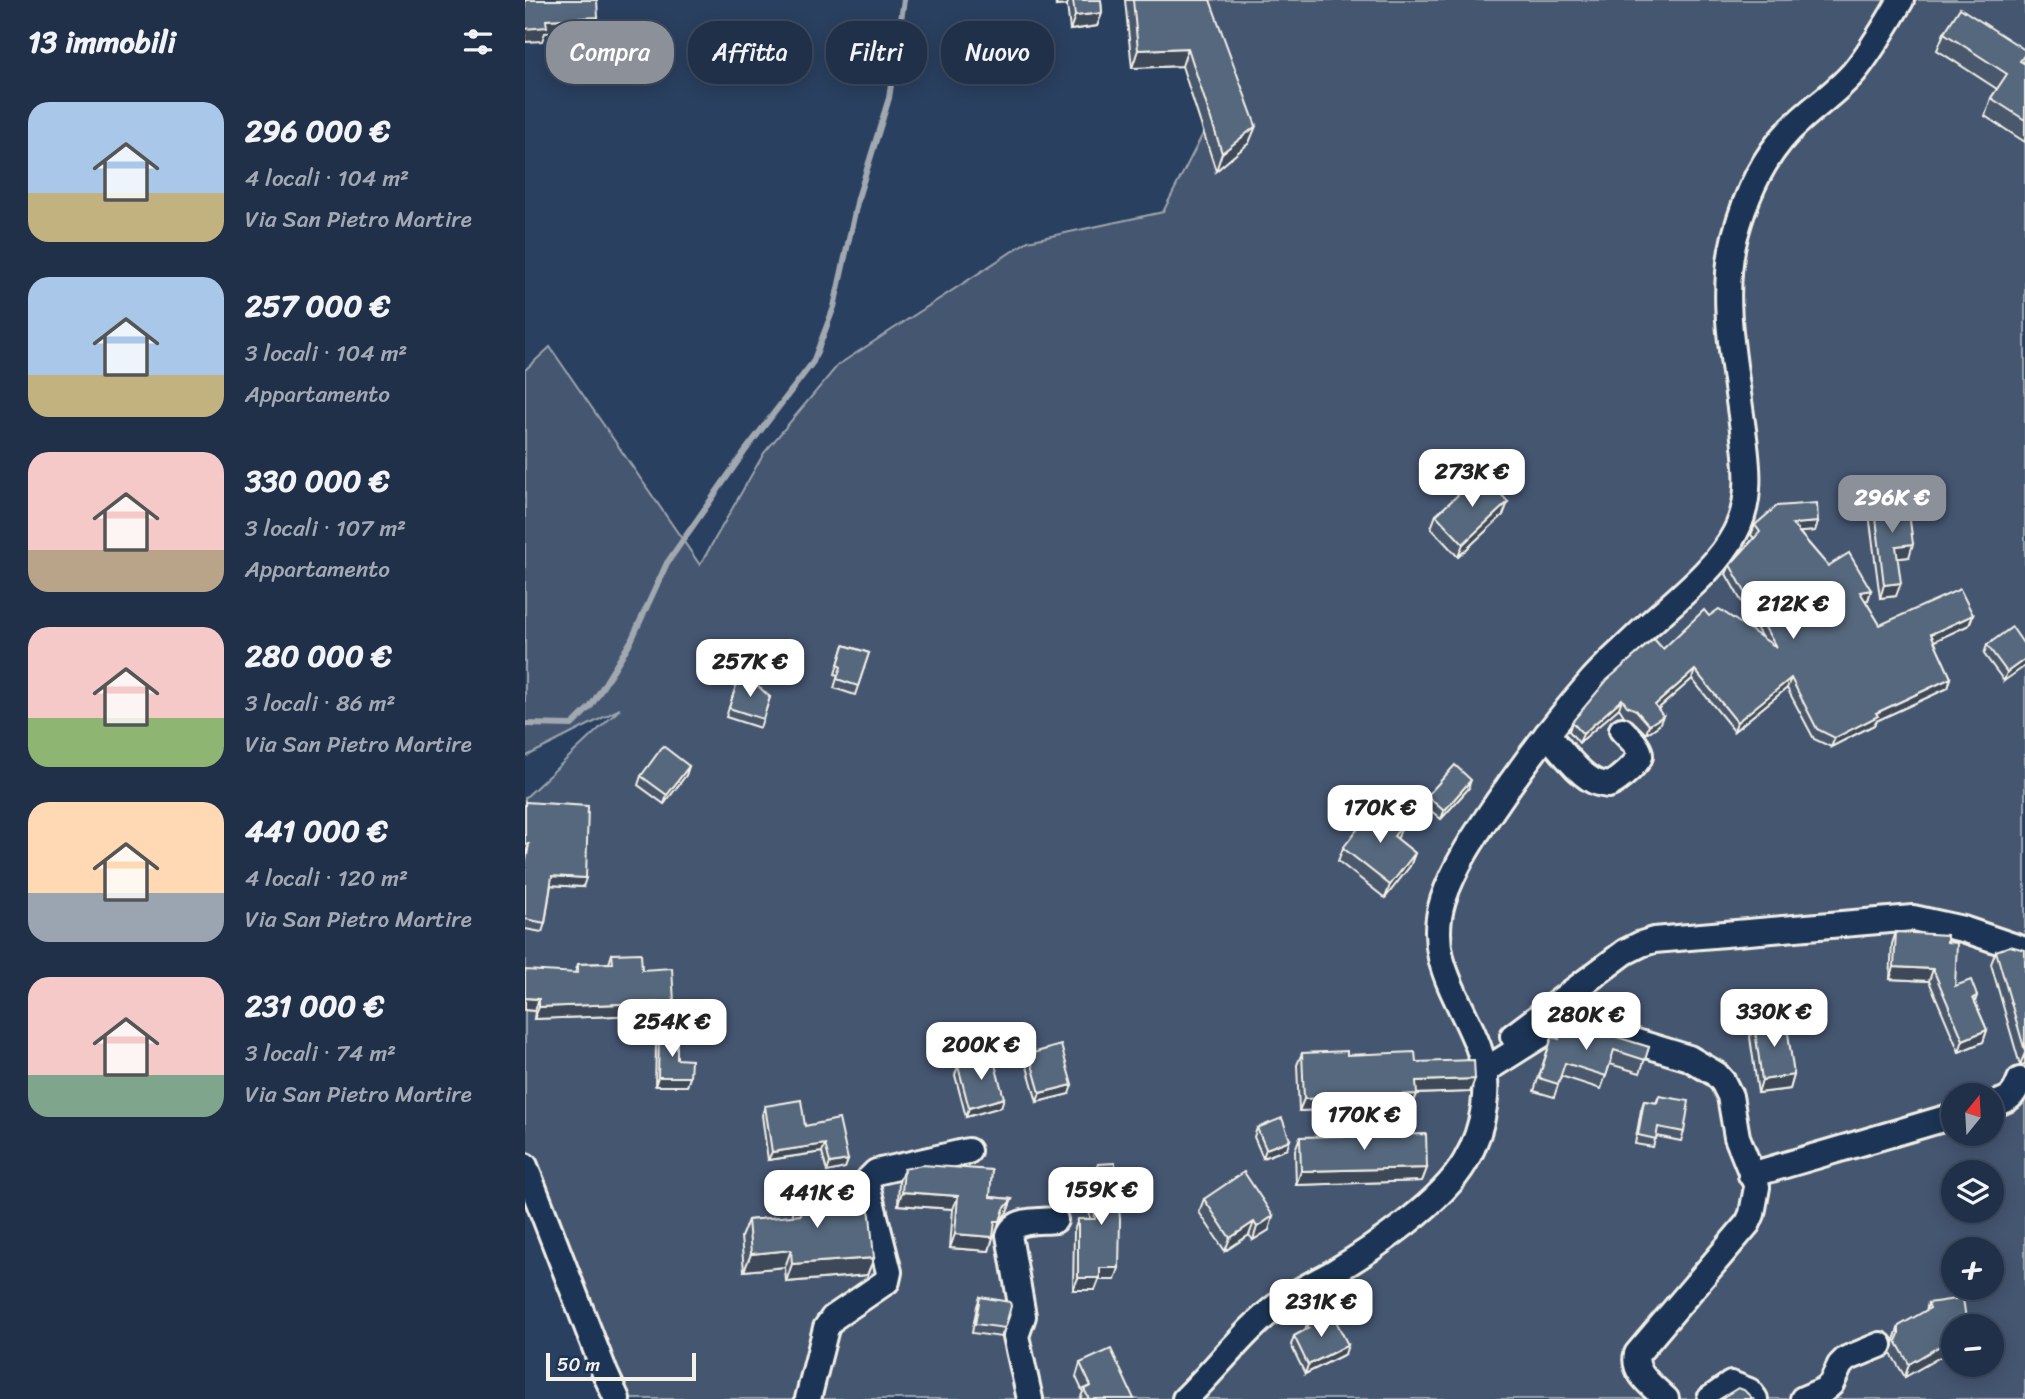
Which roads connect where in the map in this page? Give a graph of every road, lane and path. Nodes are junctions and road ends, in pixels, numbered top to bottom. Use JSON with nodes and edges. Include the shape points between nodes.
{"nodes":[{"id":1,"x":1901,"y":0,"type":"edge"},
{"id":2,"x":1622,"y":730,"type":"dead end"},
{"id":3,"x":1547,"y":734,"type":"junction"},
{"id":4,"x":2025,"y":950,"type":"edge"},
{"id":5,"x":1483,"y":1065,"type":"junction"},
{"id":6,"x":2020,"y":1080,"type":"dead end"},
{"id":7,"x":2004,"y":1101,"type":"edge"},
{"id":8,"x":1941,"y":1120,"type":"edge"},
{"id":9,"x":968,"y":1151,"type":"dead end"},
{"id":10,"x":525,"y":1166,"type":"edge"},
{"id":11,"x":1751,"y":1175,"type":"junction"},
{"id":12,"x":1055,"y":1220,"type":"dead end"},
{"id":13,"x":1880,"y":1345,"type":"dead end"},
{"id":14,"x":617,"y":1399,"type":"edge"},
{"id":15,"x":808,"y":1399,"type":"edge"},
{"id":16,"x":1030,"y":1399,"type":"edge"},
{"id":17,"x":1185,"y":1399,"type":"edge"},
{"id":18,"x":1666,"y":1399,"type":"edge"},
{"id":19,"x":1710,"y":1399,"type":"edge"},
{"id":20,"x":1755,"y":1399,"type":"edge"},
{"id":21,"x":1803,"y":1399,"type":"edge"}],
"edges":[{"from":1,"to":3,"type":"street","via":[[1852,75],[1789,131],[1767,161],[1735,237],[1727,291],[1747,465],[1739,526],[1693,584],[1594,678]]},
{"from":2,"to":3,"type":"street","via":[[1640,755],[1607,785],[1584,775]]},
{"from":3,"to":5,"type":"street","via":[[1470,843],[1442,903],[1441,960]]},
{"from":4,"to":5,"type":"street","via":[[1913,918],[1654,940],[1625,952]]},
{"from":5,"to":11,"type":"street","via":[[1568,1021],[1689,1058],[1723,1082]]},
{"from":5,"to":17,"type":"street","via":[[1485,1103],[1477,1133],[1466,1161],[1443,1191],[1355,1259],[1279,1304]]},
{"from":6,"to":7,"type":"street","via":[[2015,1094]]},
{"from":8,"to":11,"type":"street"},
{"from":9,"to":15,"type":"street","via":[[876,1172],[869,1179],[889,1272],[887,1281],[833,1318],[826,1328]]},
{"from":10,"to":14,"type":"street"},
{"from":11,"to":18,"type":"street","via":[[1756,1187],[1748,1223],[1637,1354],[1639,1372]]},
{"from":12,"to":16,"type":"street","via":[[1017,1224],[1009,1236],[1023,1316],[1016,1336]]},
{"from":13,"to":21,"type":"street","via":[[1846,1359],[1825,1390]]},
{"from":19,"to":20,"type":"street","via":[[1731,1384],[1749,1391]]}]}
